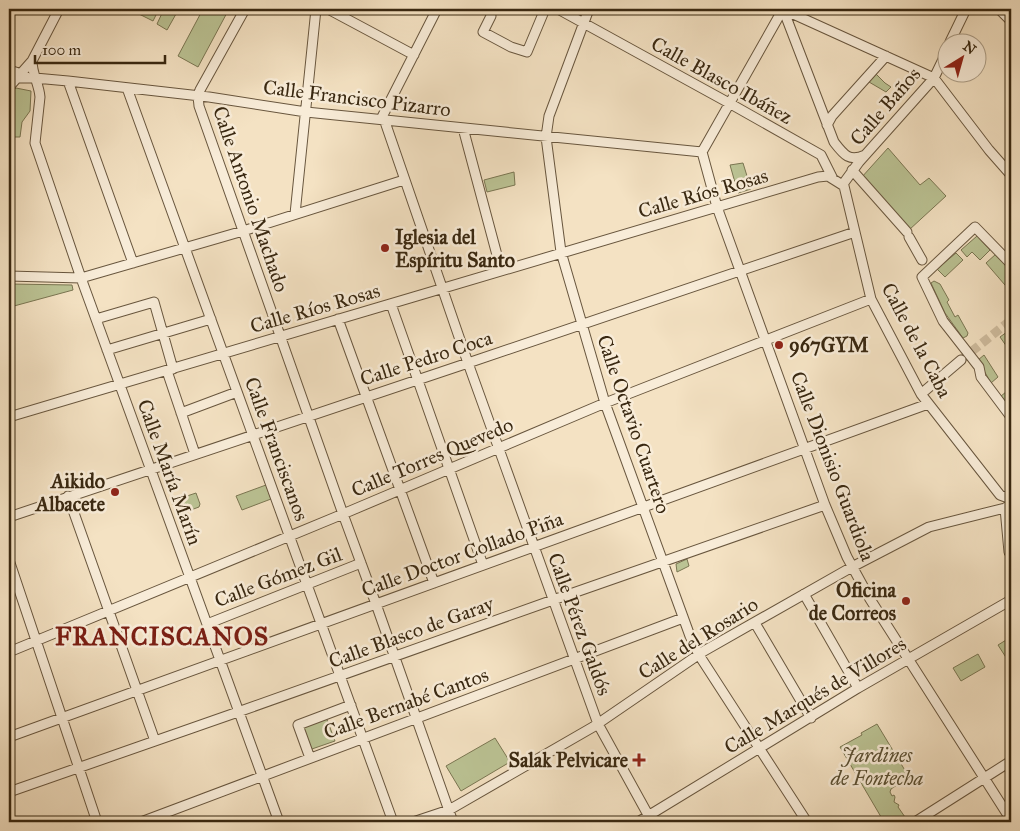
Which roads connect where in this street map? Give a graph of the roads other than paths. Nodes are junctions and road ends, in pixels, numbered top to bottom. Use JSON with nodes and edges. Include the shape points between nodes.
{"nodes":[{"id":1,"x":59,"y":9,"type":"edge"},
{"id":2,"x":245,"y":9,"type":"edge"},
{"id":3,"x":316,"y":9,"type":"edge"},
{"id":4,"x":328,"y":9,"type":"edge"},
{"id":5,"x":437,"y":9,"type":"edge"},
{"id":6,"x":545,"y":9,"type":"edge"},
{"id":7,"x":558,"y":9,"type":"edge"},
{"id":8,"x":589,"y":9,"type":"edge"},
{"id":9,"x":783,"y":9,"type":"edge"},
{"id":10,"x":966,"y":9,"type":"edge"},
{"id":11,"x":999,"y":9,"type":"edge"},
{"id":12,"x":344,"y":12,"type":"edge"},
{"id":13,"x":491,"y":16,"type":"dead end"},
{"id":14,"x":1011,"y":21,"type":"edge"},
{"id":15,"x":583,"y":22,"type":"junction"},
{"id":16,"x":955,"y":32,"type":"edge"},
{"id":17,"x":414,"y":55,"type":"junction"},
{"id":18,"x":886,"y":56,"type":"junction"},
{"id":19,"x":32,"y":61,"type":"junction"},
{"id":20,"x":938,"y":69,"type":"edge"},
{"id":21,"x":9,"y":70,"type":"edge"},
{"id":22,"x":16,"y":77,"type":"edge"},
{"id":23,"x":35,"y":78,"type":"junction"},
{"id":24,"x":934,"y":78,"type":"junction"},
{"id":25,"x":68,"y":80,"type":"junction"},
{"id":26,"x":9,"y":87,"type":"edge"},
{"id":27,"x":127,"y":88,"type":"junction"},
{"id":28,"x":198,"y":96,"type":"junction"},
{"id":29,"x":729,"y":103,"type":"junction"},
{"id":30,"x":306,"y":112,"type":"junction"},
{"id":31,"x":383,"y":119,"type":"junction"},
{"id":32,"x":827,"y":125,"type":"junction"},
{"id":33,"x":463,"y":128,"type":"junction"},
{"id":34,"x":546,"y":137,"type":"junction"},
{"id":35,"x":702,"y":152,"type":"junction"},
{"id":36,"x":865,"y":155,"type":"junction"},
{"id":37,"x":852,"y":170,"type":"junction"},
{"id":38,"x":1011,"y":175,"type":"edge"},
{"id":39,"x":832,"y":177,"type":"junction"},
{"id":40,"x":404,"y":180,"type":"junction"},
{"id":41,"x":843,"y":184,"type":"junction"},
{"id":42,"x":717,"y":207,"type":"junction"},
{"id":43,"x":295,"y":214,"type":"junction"},
{"id":44,"x":243,"y":231,"type":"junction"},
{"id":45,"x":855,"y":232,"type":"junction"},
{"id":46,"x":185,"y":247,"type":"junction"},
{"id":47,"x":561,"y":252,"type":"junction"},
{"id":48,"x":133,"y":262,"type":"junction"},
{"id":49,"x":926,"y":264,"type":"junction"},
{"id":50,"x":1011,"y":264,"type":"edge"},
{"id":51,"x":501,"y":270,"type":"junction"},
{"id":52,"x":741,"y":271,"type":"junction"},
{"id":53,"x":9,"y":276,"type":"edge"},
{"id":54,"x":81,"y":278,"type":"junction"},
{"id":55,"x":442,"y":288,"type":"junction"},
{"id":56,"x":871,"y":299,"type":"junction"},
{"id":57,"x":391,"y":304,"type":"junction"},
{"id":58,"x":211,"y":318,"type":"junction"},
{"id":59,"x":96,"y":319,"type":"junction"},
{"id":60,"x":338,"y":319,"type":"junction"},
{"id":61,"x":582,"y":325,"type":"junction"},
{"id":62,"x":163,"y":333,"type":"junction"},
{"id":63,"x":280,"y":336,"type":"junction"},
{"id":64,"x":765,"y":340,"type":"junction"},
{"id":65,"x":107,"y":350,"type":"junction"},
{"id":66,"x":223,"y":354,"type":"junction"},
{"id":67,"x":961,"y":360,"type":"tunnel mouth"},
{"id":68,"x":468,"y":363,"type":"junction"},
{"id":69,"x":170,"y":370,"type":"junction"},
{"id":70,"x":417,"y":380,"type":"junction"},
{"id":71,"x":119,"y":385,"type":"junction"},
{"id":72,"x":237,"y":392,"type":"junction"},
{"id":73,"x":921,"y":394,"type":"junction"},
{"id":74,"x":366,"y":397,"type":"junction"},
{"id":75,"x":605,"y":403,"type":"junction"},
{"id":76,"x":928,"y":404,"type":"junction"},
{"id":77,"x":181,"y":413,"type":"junction"},
{"id":78,"x":308,"y":416,"type":"junction"},
{"id":79,"x":1011,"y":416,"type":"edge"},
{"id":80,"x":9,"y":417,"type":"edge"},
{"id":81,"x":253,"y":436,"type":"junction"},
{"id":82,"x":500,"y":448,"type":"junction"},
{"id":83,"x":805,"y":448,"type":"junction"},
{"id":84,"x":196,"y":454,"type":"junction"},
{"id":85,"x":449,"y":469,"type":"junction"},
{"id":86,"x":150,"y":470,"type":"junction"},
{"id":87,"x":400,"y":489,"type":"junction"},
{"id":88,"x":68,"y":496,"type":"junction"},
{"id":89,"x":1011,"y":500,"type":"edge"},
{"id":90,"x":825,"y":505,"type":"junction"},
{"id":91,"x":1008,"y":506,"type":"edge"},
{"id":92,"x":643,"y":507,"type":"junction"},
{"id":93,"x":343,"y":514,"type":"junction"},
{"id":94,"x":9,"y":516,"type":"edge"},
{"id":95,"x":290,"y":536,"type":"junction"},
{"id":96,"x":533,"y":547,"type":"junction"},
{"id":97,"x":1011,"y":551,"type":"edge"},
{"id":98,"x":9,"y":560,"type":"edge"},
{"id":99,"x":662,"y":562,"type":"junction"},
{"id":100,"x":361,"y":563,"type":"junction"},
{"id":101,"x":483,"y":565,"type":"junction"},
{"id":102,"x":852,"y":567,"type":"junction"},
{"id":103,"x":190,"y":576,"type":"junction"},
{"id":104,"x":434,"y":583,"type":"junction"},
{"id":105,"x":307,"y":585,"type":"junction"},
{"id":106,"x":804,"y":594,"type":"junction"},
{"id":107,"x":553,"y":600,"type":"junction"},
{"id":108,"x":1011,"y":600,"type":"edge"},
{"id":109,"x":376,"y":604,"type":"junction"},
{"id":110,"x":109,"y":611,"type":"junction"},
{"id":111,"x":683,"y":618,"type":"junction"},
{"id":112,"x":754,"y":623,"type":"junction"},
{"id":113,"x":207,"y":624,"type":"junction"},
{"id":114,"x":322,"y":624,"type":"junction"},
{"id":115,"x":37,"y":641,"type":"junction"},
{"id":116,"x":9,"y":652,"type":"edge"},
{"id":117,"x":699,"y":655,"type":"junction"},
{"id":118,"x":394,"y":656,"type":"junction"},
{"id":119,"x":574,"y":659,"type":"junction"},
{"id":120,"x":908,"y":659,"type":"junction"},
{"id":121,"x":221,"y":661,"type":"junction"},
{"id":122,"x":340,"y":676,"type":"junction"},
{"id":123,"x":858,"y":688,"type":"junction"},
{"id":124,"x":138,"y":691,"type":"junction"},
{"id":125,"x":351,"y":705,"type":"junction"},
{"id":126,"x":238,"y":712,"type":"junction"},
{"id":127,"x":62,"y":718,"type":"junction"},
{"id":128,"x":416,"y":718,"type":"junction"},
{"id":129,"x":811,"y":718,"type":"junction"},
{"id":130,"x":598,"y":724,"type":"junction"},
{"id":131,"x":9,"y":737,"type":"edge"},
{"id":132,"x":363,"y":738,"type":"junction"},
{"id":133,"x":156,"y":741,"type":"junction"},
{"id":134,"x":760,"y":748,"type":"junction"},
{"id":135,"x":310,"y":758,"type":"junction"},
{"id":136,"x":1011,"y":761,"type":"edge"},
{"id":137,"x":79,"y":768,"type":"junction"},
{"id":138,"x":261,"y":776,"type":"junction"},
{"id":139,"x":984,"y":778,"type":"junction"},
{"id":140,"x":9,"y":792,"type":"edge"},
{"id":141,"x":449,"y":810,"type":"junction"},
{"id":142,"x":651,"y":819,"type":"edge"},
{"id":143,"x":1011,"y":820,"type":"edge"},
{"id":144,"x":97,"y":822,"type":"edge"},
{"id":145,"x":142,"y":822,"type":"edge"},
{"id":146,"x":279,"y":822,"type":"edge"},
{"id":147,"x":394,"y":822,"type":"edge"},
{"id":148,"x":413,"y":822,"type":"edge"},
{"id":149,"x":454,"y":822,"type":"edge"},
{"id":150,"x":638,"y":822,"type":"edge"},
{"id":151,"x":807,"y":822,"type":"edge"},
{"id":152,"x":915,"y":822,"type":"edge"}],
"edges":[{"from":1,"to":19,"type":"street"},
{"from":2,"to":28,"type":"street"},
{"from":3,"to":30,"type":"street"},
{"from":4,"to":12,"type":"street"},
{"from":5,"to":17,"type":"street"},
{"from":6,"to":13,"type":"street","via":[[527,52],[483,32]]},
{"from":7,"to":15,"type":"street","name":"Calle Blasco Ibáñez"},
{"from":8,"to":15,"type":"street","name":"Calle Octavio Cuartero"},
{"from":9,"to":18,"type":"street"},
{"from":9,"to":29,"type":"street"},
{"from":9,"to":32,"type":"street"},
{"from":10,"to":16,"type":"street"},
{"from":11,"to":14,"type":"street"},
{"from":12,"to":17,"type":"street"},
{"from":15,"to":29,"type":"street","name":"Calle Blasco Ibáñez"},
{"from":15,"to":34,"type":"street","name":"Calle Octavio Cuartero","via":[[549,116]]},
{"from":17,"to":31,"type":"street"},
{"from":18,"to":24,"type":"street"},
{"from":18,"to":32,"type":"street"},
{"from":19,"to":22,"type":"street"},
{"from":19,"to":23,"type":"street","name":"Calle María Marín"},
{"from":20,"to":24,"type":"street","name":"Calle Baños"},
{"from":21,"to":22,"type":"street","name":"Calle Francisco Pizarro"},
{"from":22,"to":23,"type":"street","name":"Calle Francisco Pizarro"},
{"from":22,"to":26,"type":"street"},
{"from":23,"to":25,"type":"street","name":"Calle Francisco Pizarro"},
{"from":23,"to":54,"type":"street","name":"Calle María Marín","via":[[40,90],[35,143]]},
{"from":24,"to":36,"type":"street","name":"Calle Baños"},
{"from":24,"to":38,"type":"street"},
{"from":25,"to":27,"type":"street","name":"Calle Francisco Pizarro"},
{"from":25,"to":48,"type":"street"},
{"from":27,"to":28,"type":"street","name":"Calle Francisco Pizarro"},
{"from":27,"to":46,"type":"street","name":"Calle Franciscanos"},
{"from":28,"to":30,"type":"street","name":"Calle Francisco Pizarro"},
{"from":28,"to":44,"type":"street","name":"Calle Antonio Machado"},
{"from":29,"to":35,"type":"street"},
{"from":29,"to":39,"type":"street","name":"Calle Blasco Ibáñez","via":[[821,155]]},
{"from":30,"to":31,"type":"street","name":"Calle Francisco Pizarro"},
{"from":30,"to":43,"type":"street"},
{"from":31,"to":33,"type":"street","name":"Calle Francisco Pizarro"},
{"from":31,"to":40,"type":"street","name":"Calle Pérez Galdós"},
{"from":32,"to":36,"type":"street","via":[[834,142],[848,157],[857,159]]},
{"from":33,"to":34,"type":"street","name":"Calle Francisco Pizarro"},
{"from":33,"to":51,"type":"street"},
{"from":34,"to":35,"type":"street","name":"Calle Francisco Pizarro"},
{"from":34,"to":47,"type":"street","name":"Calle Octavio Cuartero"},
{"from":35,"to":42,"type":"street","name":"Calle Dionisio Guardiola"},
{"from":36,"to":37,"type":"street","name":"Calle Baños"},
{"from":37,"to":41,"type":"street","name":"Calle Baños"},
{"from":37,"to":49,"type":"street","via":[[908,235]]},
{"from":39,"to":41,"type":"street"},
{"from":39,"to":42,"type":"street","name":"Calle Ríos Rosas","via":[[818,177]]},
{"from":40,"to":43,"type":"street"},
{"from":40,"to":55,"type":"street","name":"Calle Pérez Galdós"},
{"from":41,"to":45,"type":"street","name":"Calle de la Caba"},
{"from":42,"to":47,"type":"street","name":"Calle Ríos Rosas"},
{"from":42,"to":52,"type":"street","name":"Calle Dionisio Guardiola"},
{"from":43,"to":44,"type":"street"},
{"from":44,"to":46,"type":"street"},
{"from":44,"to":63,"type":"street","name":"Calle Antonio Machado"},
{"from":45,"to":52,"type":"street","name":"Calle Pedro Coca"},
{"from":45,"to":56,"type":"street","name":"Calle de la Caba"},
{"from":46,"to":48,"type":"street"},
{"from":46,"to":58,"type":"street","name":"Calle Franciscanos"},
{"from":47,"to":51,"type":"street","name":"Calle Ríos Rosas"},
{"from":47,"to":61,"type":"street","name":"Calle Octavio Cuartero"},
{"from":48,"to":54,"type":"street"},
{"from":49,"to":50,"type":"street","via":[[975,227]]},
{"from":49,"to":79,"type":"street","via":[[922,277],[943,321]]},
{"from":51,"to":55,"type":"street","name":"Calle Ríos Rosas"},
{"from":52,"to":61,"type":"street","name":"Calle Pedro Coca"},
{"from":52,"to":64,"type":"street","name":"Calle Dionisio Guardiola"},
{"from":53,"to":54,"type":"street"},
{"from":54,"to":59,"type":"street","name":"Calle María Marín"},
{"from":55,"to":57,"type":"street","name":"Calle Ríos Rosas"},
{"from":55,"to":68,"type":"street","name":"Calle Pérez Galdós"},
{"from":56,"to":64,"type":"street","name":"Calle Torres Quevedo"},
{"from":56,"to":73,"type":"street","name":"Calle de la Caba"},
{"from":57,"to":60,"type":"street","name":"Calle Ríos Rosas"},
{"from":57,"to":70,"type":"street"},
{"from":58,"to":62,"type":"street"},
{"from":58,"to":66,"type":"street","name":"Calle Franciscanos"},
{"from":59,"to":62,"type":"street","via":[[154,302]]},
{"from":59,"to":65,"type":"street","name":"Calle María Marín"},
{"from":60,"to":63,"type":"street","name":"Calle Ríos Rosas"},
{"from":60,"to":74,"type":"street"},
{"from":61,"to":68,"type":"street","name":"Calle Pedro Coca"},
{"from":61,"to":75,"type":"street","name":"Calle Octavio Cuartero"},
{"from":62,"to":65,"type":"street"},
{"from":62,"to":69,"type":"street"},
{"from":63,"to":66,"type":"street","name":"Calle Ríos Rosas"},
{"from":63,"to":78,"type":"street","name":"Calle Antonio Machado"},
{"from":64,"to":75,"type":"street","name":"Calle Torres Quevedo"},
{"from":64,"to":83,"type":"street","name":"Calle Dionisio Guardiola"},
{"from":65,"to":71,"type":"street","name":"Calle María Marín"},
{"from":66,"to":69,"type":"street","name":"Calle Ríos Rosas"},
{"from":66,"to":72,"type":"street","name":"Calle Franciscanos"},
{"from":67,"to":73,"type":"street"},
{"from":68,"to":70,"type":"street","name":"Calle Pedro Coca"},
{"from":68,"to":82,"type":"street","name":"Calle Pérez Galdós"},
{"from":69,"to":71,"type":"street","name":"Calle Ríos Rosas"},
{"from":69,"to":77,"type":"street"},
{"from":70,"to":74,"type":"street","name":"Calle Pedro Coca"},
{"from":70,"to":85,"type":"street"},
{"from":71,"to":80,"type":"street","name":"Calle Ríos Rosas"},
{"from":71,"to":86,"type":"street","name":"Calle María Marín"},
{"from":72,"to":77,"type":"street"},
{"from":72,"to":81,"type":"street","name":"Calle Franciscanos"},
{"from":73,"to":76,"type":"street","name":"Calle de la Caba"},
{"from":74,"to":78,"type":"street","name":"Calle Pedro Coca"},
{"from":74,"to":87,"type":"street"},
{"from":75,"to":82,"type":"street","name":"Calle Torres Quevedo"},
{"from":75,"to":92,"type":"street","name":"Calle Octavio Cuartero"},
{"from":76,"to":83,"type":"street","name":"Calle Doctor Collado Piña"},
{"from":76,"to":89,"type":"street","name":"Calle de la Caba","via":[[1000,495]]},
{"from":77,"to":84,"type":"street"},
{"from":78,"to":81,"type":"street","name":"Calle Pedro Coca"},
{"from":78,"to":93,"type":"street","name":"Calle Antonio Machado"},
{"from":81,"to":84,"type":"street","name":"Calle Pedro Coca"},
{"from":81,"to":95,"type":"street","name":"Calle Franciscanos"},
{"from":82,"to":85,"type":"street","name":"Calle Torres Quevedo"},
{"from":82,"to":96,"type":"street","name":"Calle Pérez Galdós"},
{"from":83,"to":90,"type":"street","name":"Calle Dionisio Guardiola"},
{"from":83,"to":92,"type":"street","name":"Calle Doctor Collado Piña"},
{"from":84,"to":86,"type":"street","name":"Calle Pedro Coca"},
{"from":85,"to":87,"type":"street","name":"Calle Torres Quevedo"},
{"from":85,"to":101,"type":"street"},
{"from":86,"to":88,"type":"street","name":"Calle Pedro Coca"},
{"from":86,"to":103,"type":"street","name":"Calle María Marín"},
{"from":87,"to":93,"type":"street","name":"Calle Torres Quevedo"},
{"from":87,"to":104,"type":"street"},
{"from":88,"to":94,"type":"street","name":"Calle Pedro Coca"},
{"from":88,"to":110,"type":"street"},
{"from":90,"to":99,"type":"street","name":"Calle Blasco de Garay"},
{"from":90,"to":102,"type":"street","name":"Calle Dionisio Guardiola"},
{"from":91,"to":97,"type":"street","via":[[1008,552]]},
{"from":91,"to":102,"type":"street","name":"Calle del Rosario","via":[[929,526]]},
{"from":92,"to":96,"type":"street","name":"Calle Doctor Collado Piña"},
{"from":92,"to":99,"type":"street","name":"Calle Octavio Cuartero"},
{"from":93,"to":95,"type":"street","name":"Calle Torres Quevedo"},
{"from":93,"to":100,"type":"street","name":"Calle Antonio Machado"},
{"from":95,"to":103,"type":"street","name":"Calle Torres Quevedo"},
{"from":95,"to":105,"type":"street","name":"Calle Franciscanos"},
{"from":96,"to":101,"type":"street","name":"Calle Doctor Collado Piña"},
{"from":96,"to":107,"type":"street","name":"Calle Pérez Galdós"},
{"from":98,"to":115,"type":"street"},
{"from":99,"to":107,"type":"street","name":"Calle Blasco de Garay"},
{"from":99,"to":111,"type":"street","name":"Calle Octavio Cuartero"},
{"from":100,"to":105,"type":"street","name":"Calle Gómez Gil"},
{"from":100,"to":109,"type":"street","name":"Calle Antonio Machado"},
{"from":101,"to":104,"type":"street","name":"Calle Doctor Collado Piña"},
{"from":102,"to":106,"type":"street","name":"Calle del Rosario"},
{"from":102,"to":120,"type":"street","name":"Calle Dionisio Guardiola"},
{"from":103,"to":110,"type":"street","name":"Calle Torres Quevedo"},
{"from":103,"to":113,"type":"street","name":"Calle María Marín"},
{"from":104,"to":109,"type":"street","name":"Calle Doctor Collado Piña"},
{"from":105,"to":113,"type":"street","name":"Calle Gómez Gil"},
{"from":105,"to":114,"type":"street","name":"Calle Franciscanos"},
{"from":106,"to":112,"type":"street","name":"Calle del Rosario"},
{"from":106,"to":123,"type":"street"},
{"from":107,"to":118,"type":"street","name":"Calle Blasco de Garay"},
{"from":107,"to":119,"type":"street","name":"Calle Pérez Galdós"},
{"from":108,"to":120,"type":"street","name":"Calle Marqués de Villores"},
{"from":109,"to":114,"type":"street","name":"Calle Doctor Collado Piña"},
{"from":109,"to":118,"type":"street","name":"Calle Antonio Machado"},
{"from":110,"to":115,"type":"street","name":"Calle Torres Quevedo"},
{"from":110,"to":124,"type":"street"},
{"from":111,"to":117,"type":"street","name":"Calle Octavio Cuartero"},
{"from":111,"to":119,"type":"street","name":"Calle Bernabé Cantos"},
{"from":112,"to":117,"type":"street","name":"Calle del Rosario"},
{"from":112,"to":129,"type":"street"},
{"from":113,"to":121,"type":"street","name":"Calle María Marín"},
{"from":114,"to":121,"type":"street","name":"Calle Doctor Collado Piña"},
{"from":114,"to":122,"type":"street","name":"Calle Franciscanos"},
{"from":115,"to":116,"type":"street","name":"Calle Torres Quevedo"},
{"from":115,"to":127,"type":"street"},
{"from":117,"to":130,"type":"street","name":"Calle del Rosario"},
{"from":117,"to":134,"type":"street","name":"Calle Octavio Cuartero"},
{"from":118,"to":122,"type":"street","name":"Calle Blasco de Garay"},
{"from":118,"to":128,"type":"street","name":"Calle Antonio Machado"},
{"from":119,"to":128,"type":"street","name":"Calle Bernabé Cantos"},
{"from":119,"to":130,"type":"street","name":"Calle Pérez Galdós"},
{"from":120,"to":123,"type":"street","name":"Calle Marqués de Villores"},
{"from":120,"to":139,"type":"street","name":"Calle Dionisio Guardiola"},
{"from":121,"to":124,"type":"street","name":"Calle Doctor Collado Piña"},
{"from":121,"to":126,"type":"street","name":"Calle María Marín"},
{"from":122,"to":125,"type":"street","name":"Calle Franciscanos"},
{"from":122,"to":126,"type":"street","name":"Calle Blasco de Garay"},
{"from":123,"to":129,"type":"street","name":"Calle Marqués de Villores"},
{"from":124,"to":127,"type":"street","name":"Calle Doctor Collado Piña"},
{"from":124,"to":133,"type":"street"},
{"from":125,"to":132,"type":"street","name":"Calle Franciscanos"},
{"from":125,"to":135,"type":"street","via":[[298,724]]},
{"from":126,"to":133,"type":"street","name":"Calle Blasco de Garay"},
{"from":126,"to":138,"type":"street","name":"Calle María Marín"},
{"from":127,"to":131,"type":"street","name":"Calle Doctor Collado Piña"},
{"from":127,"to":137,"type":"street"},
{"from":128,"to":132,"type":"street","name":"Calle Bernabé Cantos"},
{"from":128,"to":141,"type":"street","name":"Calle Antonio Machado"},
{"from":129,"to":134,"type":"street","name":"Calle Marqués de Villores"},
{"from":130,"to":141,"type":"street","name":"Calle del Rosario"},
{"from":130,"to":142,"type":"street","name":"Calle Pérez Galdós"},
{"from":132,"to":135,"type":"street","name":"Calle Bernabé Cantos"},
{"from":132,"to":147,"type":"street","name":"Calle Franciscanos"},
{"from":133,"to":137,"type":"street","name":"Calle Blasco de Garay"},
{"from":134,"to":142,"type":"street","name":"Calle Marqués de Villores"},
{"from":134,"to":151,"type":"street","name":"Calle Octavio Cuartero"},
{"from":135,"to":138,"type":"street","name":"Calle Bernabé Cantos"},
{"from":136,"to":139,"type":"street"},
{"from":137,"to":140,"type":"street","name":"Calle Blasco de Garay"},
{"from":137,"to":144,"type":"street"},
{"from":138,"to":145,"type":"street","name":"Calle Bernabé Cantos"},
{"from":138,"to":146,"type":"street","name":"Calle María Marín"},
{"from":139,"to":143,"type":"street","name":"Calle Dionisio Guardiola"},
{"from":139,"to":152,"type":"street"},
{"from":141,"to":148,"type":"street","name":"Calle del Rosario"},
{"from":141,"to":149,"type":"street","name":"Calle Antonio Machado"},
{"from":142,"to":150,"type":"street","name":"Calle Marqués de Villores"}]}
